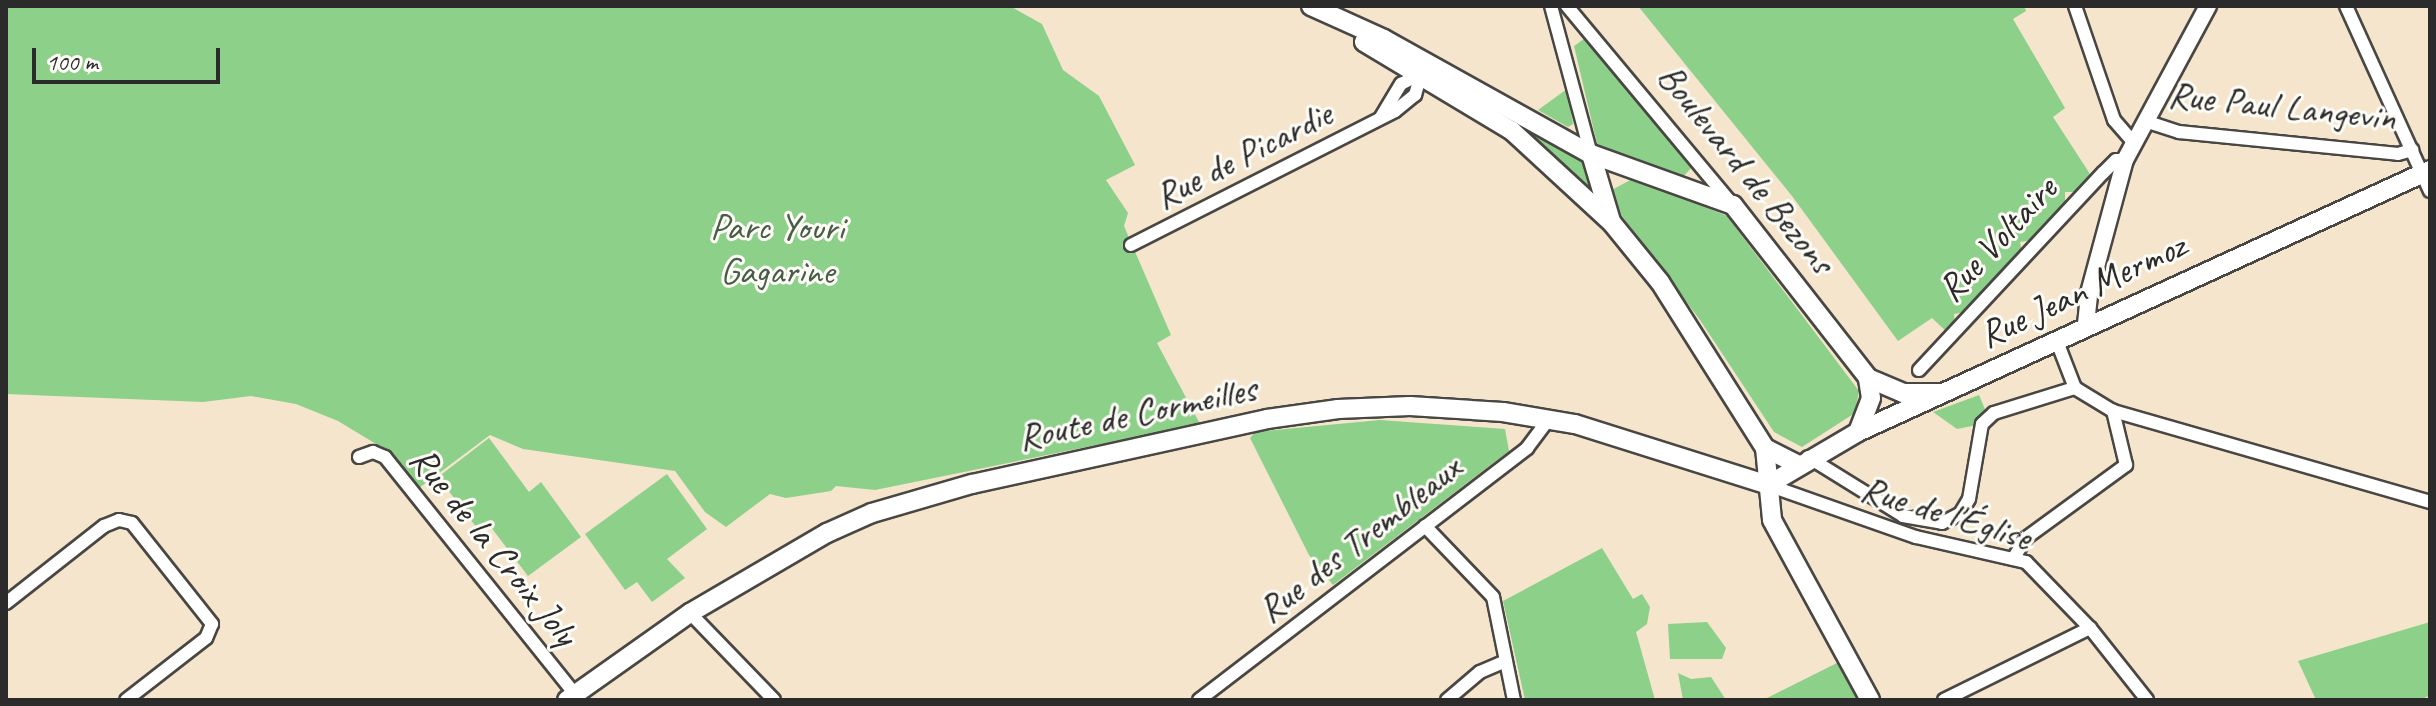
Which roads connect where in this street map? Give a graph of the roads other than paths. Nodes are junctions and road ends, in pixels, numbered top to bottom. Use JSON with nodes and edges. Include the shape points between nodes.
{"nodes":[{"id":1,"x":1311,"y":6,"type":"edge"},
{"id":2,"x":1551,"y":6,"type":"edge"},
{"id":3,"x":1567,"y":6,"type":"edge"},
{"id":4,"x":2075,"y":6,"type":"edge"},
{"id":5,"x":2208,"y":6,"type":"edge"},
{"id":6,"x":2346,"y":6,"type":"edge"},
{"id":7,"x":1403,"y":56,"type":"junction"},
{"id":8,"x":1424,"y":68,"type":"junction"},
{"id":9,"x":1441,"y":79,"type":"junction"},
{"id":10,"x":1401,"y":84,"type":"junction"},
{"id":11,"x":1415,"y":95,"type":"junction"},
{"id":12,"x":1381,"y":117,"type":"junction"},
{"id":13,"x":2145,"y":121,"type":"junction"},
{"id":14,"x":2133,"y":142,"type":"junction"},
{"id":15,"x":2412,"y":150,"type":"junction"},
{"id":16,"x":1591,"y":154,"type":"junction"},
{"id":17,"x":2125,"y":160,"type":"junction"},
{"id":18,"x":2426,"y":171,"type":"edge"},
{"id":19,"x":1637,"y":172,"type":"junction"},
{"id":20,"x":1599,"y":183,"type":"junction"},
{"id":21,"x":2430,"y":191,"type":"edge"},
{"id":22,"x":1733,"y":205,"type":"junction"},
{"id":23,"x":1612,"y":223,"type":"junction"},
{"id":24,"x":1131,"y":245,"type":"dead end"},
{"id":25,"x":2086,"y":324,"type":"junction"},
{"id":26,"x":2056,"y":339,"type":"junction"},
{"id":27,"x":1919,"y":370,"type":"dead end"},
{"id":28,"x":1868,"y":378,"type":"junction"},
{"id":29,"x":2075,"y":388,"type":"junction"},
{"id":30,"x":1942,"y":393,"type":"junction"},
{"id":31,"x":2113,"y":411,"type":"junction"},
{"id":32,"x":1549,"y":419,"type":"junction"},
{"id":33,"x":1858,"y":432,"type":"junction"},
{"id":34,"x":1765,"y":448,"type":"junction"},
{"id":35,"x":359,"y":457,"type":"dead end"},
{"id":36,"x":1802,"y":460,"type":"junction"},
{"id":37,"x":1768,"y":485,"type":"junction"},
{"id":38,"x":2430,"y":502,"type":"edge"},
{"id":39,"x":1425,"y":526,"type":"junction"},
{"id":40,"x":2013,"y":559,"type":"junction"},
{"id":41,"x":6,"y":603,"type":"edge"},
{"id":42,"x":690,"y":613,"type":"junction"},
{"id":43,"x":2090,"y":628,"type":"junction"},
{"id":44,"x":1506,"y":661,"type":"junction"},
{"id":45,"x":571,"y":697,"type":"edge"},
{"id":46,"x":126,"y":700,"type":"edge"},
{"id":47,"x":774,"y":700,"type":"edge"},
{"id":48,"x":1199,"y":700,"type":"edge"},
{"id":49,"x":1447,"y":700,"type":"edge"},
{"id":50,"x":1514,"y":700,"type":"edge"},
{"id":51,"x":1870,"y":700,"type":"edge"},
{"id":52,"x":1944,"y":700,"type":"edge"},
{"id":53,"x":2147,"y":700,"type":"edge"}],
"edges":[{"from":1,"to":7,"type":"main road"},
{"from":2,"to":16,"type":"street"},
{"from":3,"to":22,"type":"street","name":"Boulevard de Bezons"},
{"from":4,"to":14,"type":"street","via":[[2114,120]]},
{"from":5,"to":13,"type":"street"},
{"from":6,"to":15,"type":"street"},
{"from":7,"to":8,"type":"main road"},
{"from":7,"to":10,"type":"street"},
{"from":8,"to":9,"type":"main road"},
{"from":8,"to":10,"type":"street"},
{"from":8,"to":11,"type":"street"},
{"from":9,"to":11,"type":"street","name":"Rue de Picardie"},
{"from":9,"to":16,"type":"main road"},
{"from":9,"to":23,"type":"main road","via":[[1512,131]]},
{"from":10,"to":12,"type":"street","name":"Rue de Picardie"},
{"from":11,"to":12,"type":"street","name":"Rue de Picardie"},
{"from":12,"to":24,"type":"street","name":"Rue de Picardie"},
{"from":13,"to":14,"type":"street"},
{"from":13,"to":15,"type":"street","name":"Rue Paul Langevin","via":[[2179,132],[2398,154]]},
{"from":14,"to":17,"type":"street"},
{"from":15,"to":18,"type":"street"},
{"from":16,"to":19,"type":"main road"},
{"from":16,"to":20,"type":"main road"},
{"from":17,"to":25,"type":"street","via":[[2089,293]]},
{"from":17,"to":27,"type":"street","name":"Rue Voltaire","via":[[2116,160],[2103,173]]},
{"from":18,"to":21,"type":"street"},
{"from":18,"to":25,"type":"main road","name":"Rue Jean Mermoz"},
{"from":19,"to":20,"type":"main road"},
{"from":19,"to":22,"type":"main road"},
{"from":20,"to":23,"type":"main road"},
{"from":22,"to":28,"type":"main road","name":"Boulevard de Bezons"},
{"from":23,"to":34,"type":"main road","via":[[1660,282]]},
{"from":25,"to":26,"type":"main road","name":"Rue Jean Mermoz"},
{"from":26,"to":29,"type":"street"},
{"from":26,"to":30,"type":"main road","name":"Rue Jean Mermoz"},
{"from":28,"to":30,"type":"main road","name":"Boulevard de Bezons","via":[[1903,393]]},
{"from":28,"to":33,"type":"main road","via":[[1871,398]]},
{"from":29,"to":31,"type":"street"},
{"from":29,"to":36,"type":"street","via":[[1994,413],[1982,424],[1969,499],[1960,514],[1942,523],[1924,524],[1903,516]]},
{"from":30,"to":33,"type":"main road","name":"Rue Jean Mermoz"},
{"from":31,"to":38,"type":"street"},
{"from":31,"to":40,"type":"street","via":[[2126,465],[2026,538]]},
{"from":32,"to":37,"type":"main road","name":"Route de Cormeilles"},
{"from":32,"to":39,"type":"street","name":"Rue des Trembleaux","via":[[1527,448]]},
{"from":32,"to":42,"type":"main road","name":"Route de Cormeilles","via":[[1460,406],[1338,409],[1115,451],[908,500],[827,533]]},
{"from":33,"to":36,"type":"main road","name":"Rue Jean Mermoz"},
{"from":34,"to":36,"type":"main road"},
{"from":34,"to":37,"type":"main road"},
{"from":35,"to":45,"type":"street","name":"Rue de la Croix Joly","via":[[373,452],[385,457]]},
{"from":36,"to":37,"type":"main road","name":"Rue Jean Mermoz"},
{"from":37,"to":40,"type":"street","name":"Rue de l'Église","via":[[1916,537]]},
{"from":37,"to":51,"type":"main road","via":[[1772,520]]},
{"from":39,"to":44,"type":"street","via":[[1493,597]]},
{"from":39,"to":48,"type":"street","name":"Rue des Trembleaux"},
{"from":40,"to":43,"type":"street","name":"Rue de l'Église","via":[[2036,570]]},
{"from":41,"to":46,"type":"street","via":[[104,526],[119,520],[132,523],[212,624],[206,638]]},
{"from":42,"to":45,"type":"main road","name":"Route de Cormeilles"},
{"from":42,"to":47,"type":"street"},
{"from":43,"to":52,"type":"street"},
{"from":43,"to":53,"type":"street","name":"Rue de l'Église"},
{"from":44,"to":49,"type":"street","via":[[1480,672]]},
{"from":44,"to":50,"type":"street"}]}
